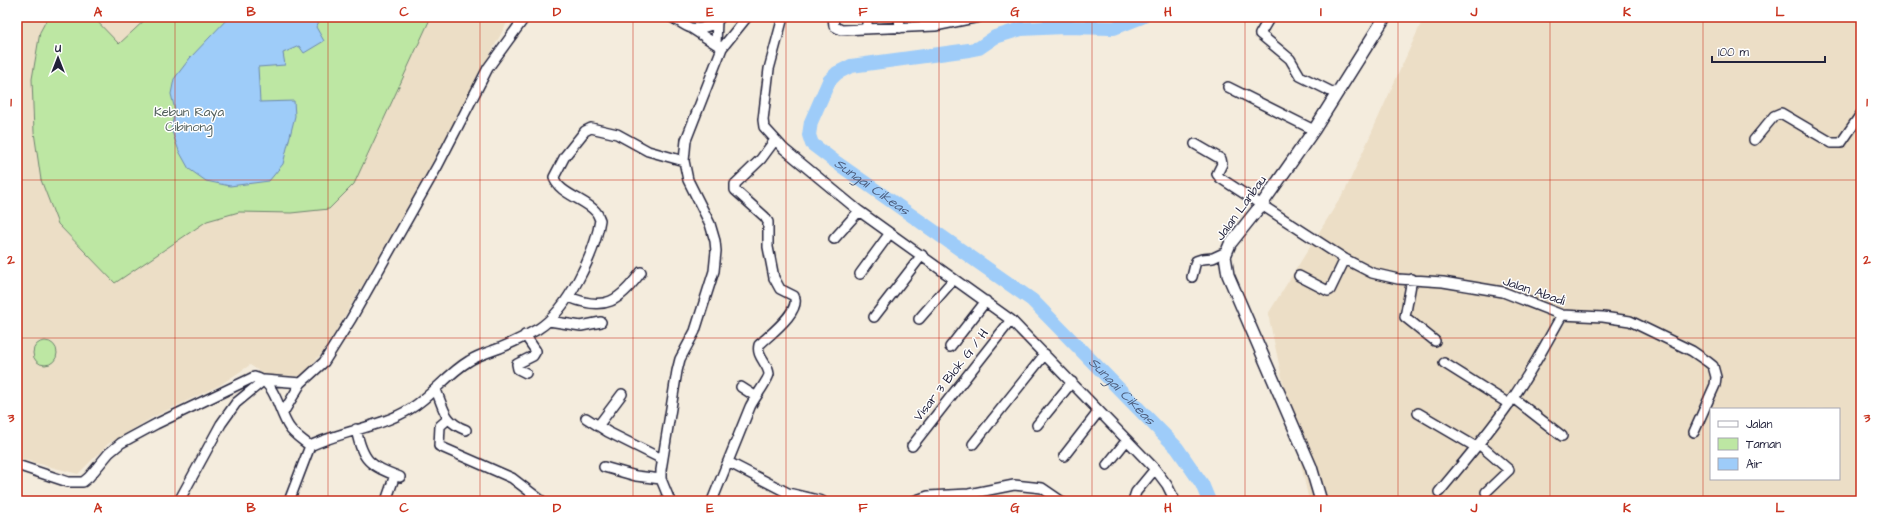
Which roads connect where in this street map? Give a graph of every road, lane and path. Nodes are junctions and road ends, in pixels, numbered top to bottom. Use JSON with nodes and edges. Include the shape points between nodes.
{"nodes":[{"id":1,"x":525,"y":17,"type":"edge"},
{"id":2,"x":671,"y":17,"type":"edge"},
{"id":3,"x":747,"y":17,"type":"edge"},
{"id":4,"x":783,"y":17,"type":"edge"},
{"id":5,"x":833,"y":17,"type":"edge"},
{"id":6,"x":867,"y":17,"type":"edge"},
{"id":7,"x":899,"y":17,"type":"edge"},
{"id":8,"x":979,"y":17,"type":"edge"},
{"id":9,"x":1270,"y":17,"type":"edge"},
{"id":10,"x":1385,"y":17,"type":"edge"},
{"id":11,"x":967,"y":18,"type":"edge"},
{"id":12,"x":719,"y":19,"type":"edge"},
{"id":13,"x":935,"y":21,"type":"edge"},
{"id":14,"x":690,"y":28,"type":"junction"},
{"id":15,"x":900,"y":28,"type":"junction"},
{"id":16,"x":867,"y":29,"type":"junction"},
{"id":17,"x":719,"y":46,"type":"junction"},
{"id":18,"x":1228,"y":87,"type":"dead end"},
{"id":19,"x":1336,"y":94,"type":"junction"},
{"id":20,"x":1861,"y":114,"type":"edge"},
{"id":21,"x":1314,"y":130,"type":"junction"},
{"id":22,"x":776,"y":140,"type":"junction"},
{"id":23,"x":1754,"y":140,"type":"dead end"},
{"id":24,"x":1195,"y":144,"type":"dead end"},
{"id":25,"x":684,"y":161,"type":"junction"},
{"id":26,"x":1262,"y":204,"type":"junction"},
{"id":27,"x":859,"y":210,"type":"junction"},
{"id":28,"x":890,"y":233,"type":"junction"},
{"id":29,"x":834,"y":239,"type":"dead end"},
{"id":30,"x":1226,"y":252,"type":"junction"},
{"id":31,"x":922,"y":255,"type":"junction"},
{"id":32,"x":1345,"y":259,"type":"junction"},
{"id":33,"x":641,"y":272,"type":"dead end"},
{"id":34,"x":860,"y":274,"type":"dead end"},
{"id":35,"x":1299,"y":276,"type":"dead end"},
{"id":36,"x":1192,"y":277,"type":"dead end"},
{"id":37,"x":954,"y":279,"type":"junction"},
{"id":38,"x":1412,"y":280,"type":"junction"},
{"id":39,"x":569,"y":297,"type":"junction"},
{"id":40,"x":986,"y":301,"type":"junction"},
{"id":41,"x":1562,"y":315,"type":"junction"},
{"id":42,"x":874,"y":317,"type":"dead end"},
{"id":43,"x":919,"y":319,"type":"dead end"},
{"id":44,"x":1011,"y":320,"type":"junction"},
{"id":45,"x":549,"y":321,"type":"junction"},
{"id":46,"x":601,"y":322,"type":"dead end"},
{"id":47,"x":525,"y":335,"type":"junction"},
{"id":48,"x":1435,"y":341,"type":"dead end"},
{"id":49,"x":950,"y":347,"type":"dead end"},
{"id":50,"x":1045,"y":354,"type":"junction"},
{"id":51,"x":1444,"y":363,"type":"dead end"},
{"id":52,"x":526,"y":373,"type":"dead end"},
{"id":53,"x":264,"y":380,"type":"junction"},
{"id":54,"x":1072,"y":382,"type":"junction"},
{"id":55,"x":301,"y":383,"type":"junction"},
{"id":56,"x":741,"y":387,"type":"dead end"},
{"id":57,"x":436,"y":390,"type":"junction"},
{"id":58,"x":622,"y":394,"type":"dead end"},
{"id":59,"x":755,"y":396,"type":"junction"},
{"id":60,"x":1511,"y":401,"type":"junction"},
{"id":61,"x":1099,"y":411,"type":"junction"},
{"id":62,"x":282,"y":413,"type":"junction"},
{"id":63,"x":1418,"y":413,"type":"dead end"},
{"id":64,"x":586,"y":418,"type":"dead end"},
{"id":65,"x":448,"y":419,"type":"junction"},
{"id":66,"x":1037,"y":425,"type":"dead end"},
{"id":67,"x":598,"y":426,"type":"junction"},
{"id":68,"x":356,"y":429,"type":"junction"},
{"id":69,"x":466,"y":430,"type":"dead end"},
{"id":70,"x":1694,"y":432,"type":"dead end"},
{"id":71,"x":1562,"y":436,"type":"dead end"},
{"id":72,"x":1127,"y":440,"type":"junction"},
{"id":73,"x":973,"y":444,"type":"dead end"},
{"id":74,"x":1478,"y":445,"type":"junction"},
{"id":75,"x":310,"y":446,"type":"junction"},
{"id":76,"x":912,"y":446,"type":"dead end"},
{"id":77,"x":1064,"y":456,"type":"dead end"},
{"id":78,"x":662,"y":459,"type":"junction"},
{"id":79,"x":728,"y":462,"type":"junction"},
{"id":80,"x":17,"y":465,"type":"edge"},
{"id":81,"x":1107,"y":465,"type":"dead end"},
{"id":82,"x":604,"y":468,"type":"dead end"},
{"id":83,"x":1155,"y":469,"type":"junction"},
{"id":84,"x":661,"y":479,"type":"junction"},
{"id":85,"x":1439,"y":492,"type":"dead end"},
{"id":86,"x":1486,"y":492,"type":"dead end"},
{"id":87,"x":179,"y":501,"type":"edge"},
{"id":88,"x":289,"y":501,"type":"edge"},
{"id":89,"x":386,"y":501,"type":"edge"},
{"id":90,"x":542,"y":501,"type":"edge"},
{"id":91,"x":670,"y":501,"type":"edge"},
{"id":92,"x":712,"y":501,"type":"edge"},
{"id":93,"x":822,"y":501,"type":"edge"},
{"id":94,"x":914,"y":501,"type":"edge"},
{"id":95,"x":1061,"y":501,"type":"edge"},
{"id":96,"x":1133,"y":501,"type":"edge"},
{"id":97,"x":1175,"y":501,"type":"edge"},
{"id":98,"x":1321,"y":501,"type":"edge"}],
"edges":[{"from":1,"to":55,"type":"street","via":[[488,68],[438,165],[351,319],[324,362]]},
{"from":2,"to":14,"type":"street"},
{"from":3,"to":17,"type":"street"},
{"from":4,"to":22,"type":"street","via":[[769,69],[762,120],[764,127]]},
{"from":5,"to":16,"type":"street","via":[[836,29]]},
{"from":6,"to":16,"type":"street"},
{"from":7,"to":15,"type":"street"},
{"from":8,"to":11,"type":"street"},
{"from":9,"to":19,"type":"street","via":[[1260,34],[1290,59],[1300,76]]},
{"from":10,"to":19,"type":"street","name":"Jalan Lanbau"},
{"from":11,"to":13,"type":"street"},
{"from":12,"to":14,"type":"street","via":[[699,28]]},
{"from":12,"to":17,"type":"street"},
{"from":13,"to":15,"type":"street"},
{"from":14,"to":17,"type":"street"},
{"from":15,"to":16,"type":"street"},
{"from":17,"to":25,"type":"street","via":[[686,140]]},
{"from":18,"to":21,"type":"street"},
{"from":19,"to":21,"type":"street","name":"Jalan Lanbau"},
{"from":20,"to":23,"type":"street","via":[[1841,143],[1832,143],[1781,114],[1774,116]]},
{"from":21,"to":26,"type":"street","name":"Jalan Lanbau"},
{"from":22,"to":27,"type":"street","via":[[798,162]]},
{"from":22,"to":59,"type":"street","via":[[735,184],[738,194],[768,222],[768,247],[774,278],[780,289],[794,296],[796,302],[793,312],[759,345],[759,353],[769,375]]},
{"from":24,"to":26,"type":"street","name":"Jalan Abadi","via":[[1221,159],[1222,164],[1217,174],[1220,178]]},
{"from":25,"to":39,"type":"street","via":[[648,151],[617,134],[590,128],[584,130],[565,156],[554,177],[556,183],[564,190],[593,209],[600,220],[599,230]]},
{"from":25,"to":78,"type":"street","via":[[688,180],[713,232],[715,262],[695,331],[680,359]]},
{"from":26,"to":30,"type":"street","name":"Jalan Lanbau"},
{"from":26,"to":32,"type":"street","name":"Jalan Abadi"},
{"from":27,"to":28,"type":"street"},
{"from":27,"to":29,"type":"street"},
{"from":28,"to":31,"type":"street"},
{"from":28,"to":34,"type":"street"},
{"from":30,"to":36,"type":"street","via":[[1213,258],[1196,261]]},
{"from":30,"to":98,"type":"street","name":"Jalan Lanbau","via":[[1228,275],[1311,468]]},
{"from":31,"to":37,"type":"street"},
{"from":31,"to":42,"type":"street"},
{"from":32,"to":35,"type":"street","via":[[1330,290]]},
{"from":32,"to":38,"type":"street","name":"Jalan Abadi","via":[[1372,273]]},
{"from":33,"to":39,"type":"street","via":[[623,293],[604,303],[591,304]]},
{"from":37,"to":40,"type":"street"},
{"from":37,"to":43,"type":"street"},
{"from":38,"to":41,"type":"street","name":"Jalan Abadi","via":[[1443,282],[1504,292]]},
{"from":38,"to":48,"type":"street","via":[[1405,317]]},
{"from":39,"to":45,"type":"street"},
{"from":40,"to":44,"type":"street"},
{"from":40,"to":49,"type":"street"},
{"from":41,"to":60,"type":"street"},
{"from":41,"to":70,"type":"street","name":"Jalan Abadi","via":[[1630,321],[1692,351],[1713,366],[1715,385]]},
{"from":44,"to":50,"type":"street"},
{"from":44,"to":76,"type":"street","name":"Visar 3 Blok G / H"},
{"from":45,"to":46,"type":"street","via":[[581,326]]},
{"from":45,"to":47,"type":"street"},
{"from":47,"to":52,"type":"street","via":[[536,351],[533,356],[517,364],[518,369]]},
{"from":47,"to":57,"type":"street","via":[[470,360]]},
{"from":50,"to":54,"type":"street"},
{"from":50,"to":73,"type":"street"},
{"from":51,"to":60,"type":"street"},
{"from":53,"to":55,"type":"street"},
{"from":53,"to":62,"type":"street","via":[[271,388]]},
{"from":53,"to":80,"type":"street","via":[[254,377],[121,443],[83,482],[68,482]]},
{"from":53,"to":87,"type":"street","via":[[236,403],[221,424]]},
{"from":54,"to":61,"type":"street"},
{"from":54,"to":66,"type":"street"},
{"from":55,"to":62,"type":"street"},
{"from":56,"to":59,"type":"street"},
{"from":57,"to":65,"type":"street"},
{"from":57,"to":68,"type":"street","via":[[400,414]]},
{"from":58,"to":67,"type":"street"},
{"from":59,"to":79,"type":"street"},
{"from":60,"to":71,"type":"street"},
{"from":60,"to":74,"type":"street"},
{"from":61,"to":72,"type":"street"},
{"from":61,"to":77,"type":"street"},
{"from":62,"to":75,"type":"street","via":[[289,427]]},
{"from":63,"to":74,"type":"street"},
{"from":64,"to":67,"type":"street"},
{"from":65,"to":69,"type":"street"},
{"from":65,"to":90,"type":"street","via":[[440,426],[439,446],[512,478]]},
{"from":67,"to":78,"type":"street"},
{"from":68,"to":75,"type":"street"},
{"from":68,"to":89,"type":"street","via":[[366,460],[397,476]]},
{"from":72,"to":81,"type":"street"},
{"from":72,"to":83,"type":"street"},
{"from":74,"to":85,"type":"street"},
{"from":74,"to":86,"type":"street","via":[[1509,470]]},
{"from":75,"to":88,"type":"street"},
{"from":78,"to":84,"type":"street"},
{"from":79,"to":92,"type":"street"},
{"from":79,"to":93,"type":"street","via":[[788,493]]},
{"from":82,"to":84,"type":"street"},
{"from":83,"to":96,"type":"street","via":[[1136,492]]},
{"from":83,"to":97,"type":"street"},
{"from":84,"to":91,"type":"street"},
{"from":94,"to":95,"type":"street","via":[[936,495],[969,494],[1014,485],[1042,488]]}]}
